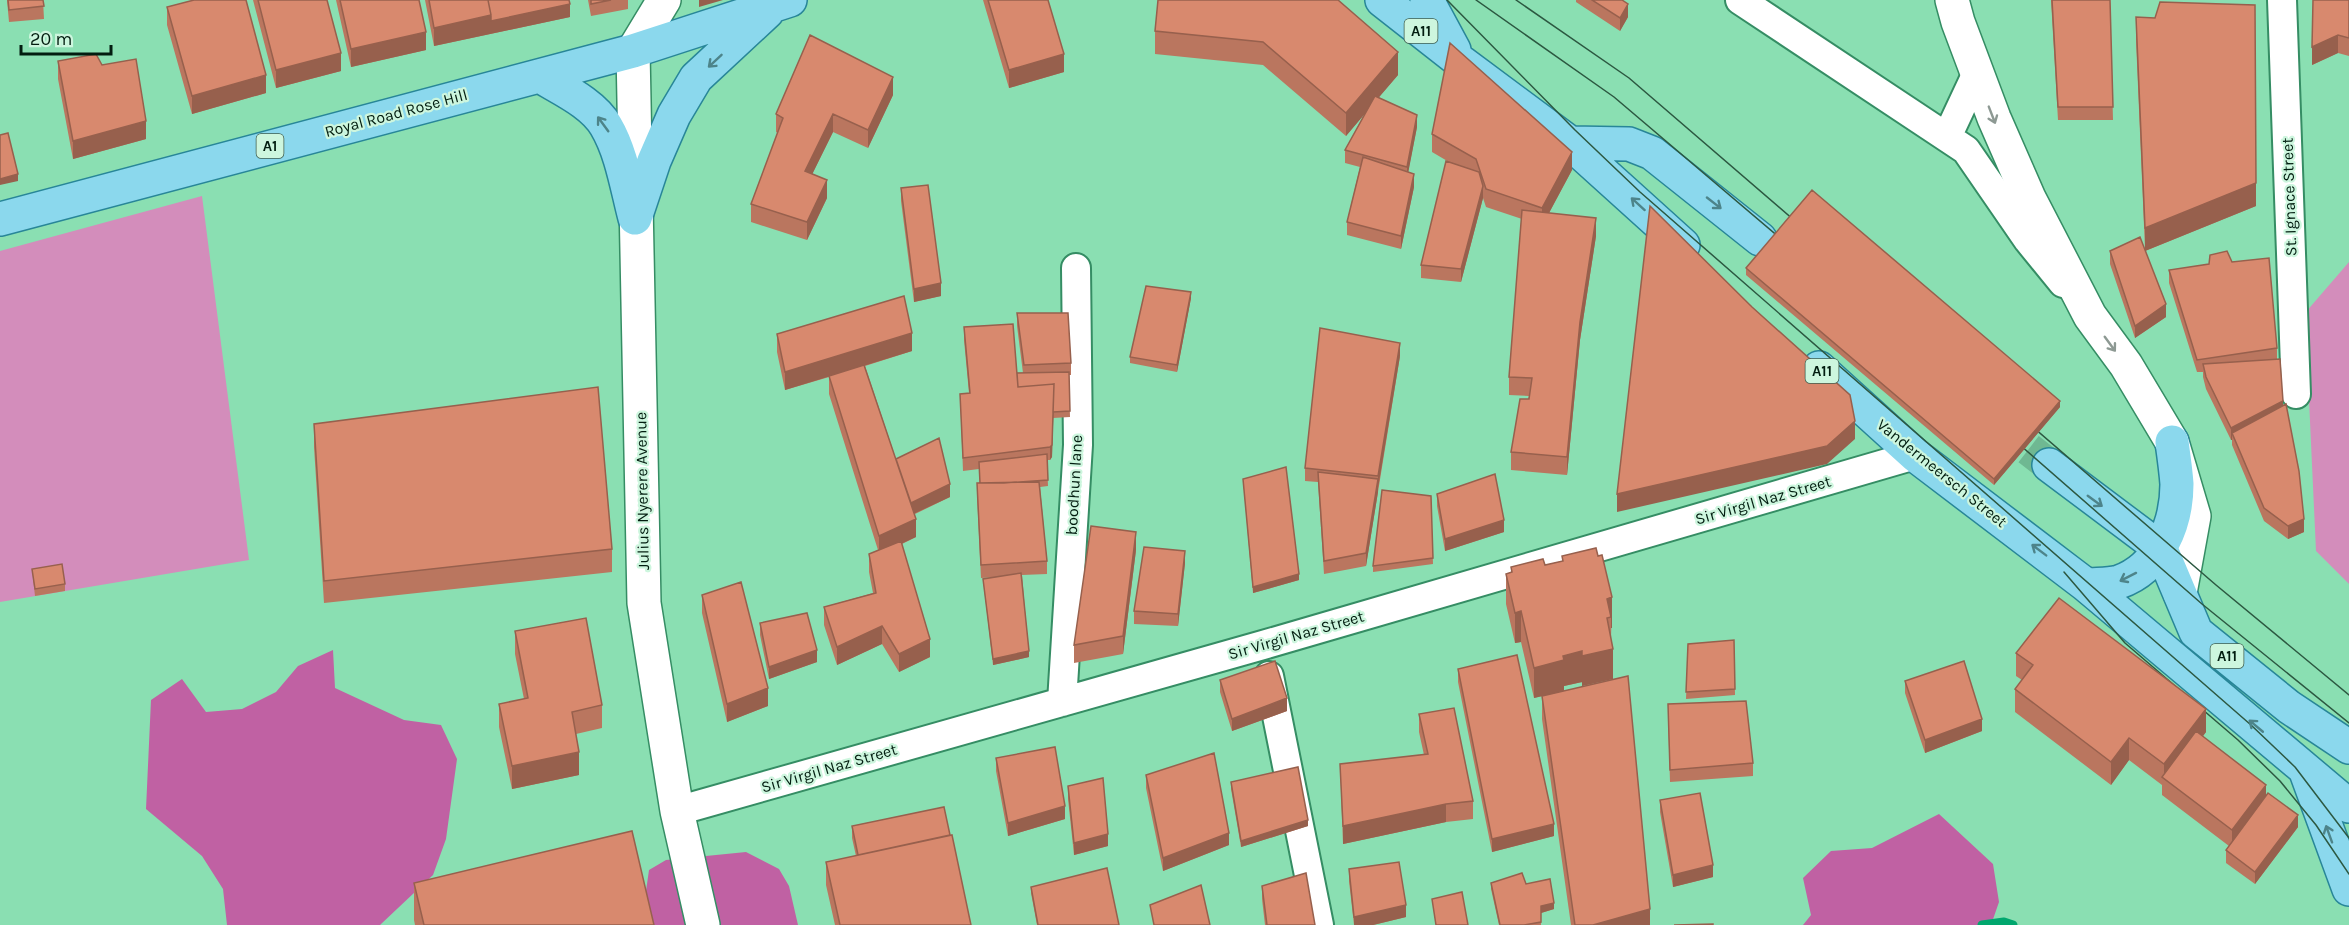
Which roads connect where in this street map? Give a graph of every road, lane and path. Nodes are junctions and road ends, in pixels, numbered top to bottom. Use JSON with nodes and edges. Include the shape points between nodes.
{"nodes":[{"id":1,"x":664,"y":0,"type":"edge"},
{"id":2,"x":1382,"y":0,"type":"edge"},
{"id":3,"x":1427,"y":0,"type":"edge"},
{"id":4,"x":1740,"y":0,"type":"edge"},
{"id":5,"x":1952,"y":0,"type":"edge"},
{"id":6,"x":2282,"y":0,"type":"edge"},
{"id":7,"x":781,"y":3,"type":"edge"},
{"id":8,"x":633,"y":51,"type":"junction"},
{"id":9,"x":1461,"y":62,"type":"junction"},
{"id":10,"x":1977,"y":73,"type":"junction"},
{"id":11,"x":540,"y":76,"type":"junction"},
{"id":12,"x":1947,"y":137,"type":"junction"},
{"id":13,"x":1570,"y":142,"type":"junction"},
{"id":14,"x":635,"y":218,"type":"junction"},
{"id":15,"x":0,"y":219,"type":"edge"},
{"id":16,"x":1760,"y":239,"type":"dead end"},
{"id":17,"x":1702,"y":263,"type":"edge"},
{"id":18,"x":1076,"y":268,"type":"dead end"},
{"id":19,"x":2090,"y":316,"type":"junction"},
{"id":20,"x":1800,"y":351,"type":"edge"},
{"id":21,"x":2296,"y":394,"type":"dead end"},
{"id":22,"x":2172,"y":442,"type":"junction"},
{"id":23,"x":1915,"y":455,"type":"junction"},
{"id":24,"x":2049,"y":465,"type":"tunnel mouth"},
{"id":25,"x":2161,"y":549,"type":"junction"},
{"id":26,"x":2086,"y":585,"type":"junction"},
{"id":27,"x":2180,"y":593,"type":"junction"},
{"id":28,"x":1263,"y":645,"type":"junction"},
{"id":29,"x":1062,"y":702,"type":"junction"},
{"id":30,"x":2289,"y":707,"type":"junction"},
{"id":31,"x":2349,"y":747,"type":"edge"},
{"id":32,"x":2349,"y":763,"type":"edge"},
{"id":33,"x":2304,"y":766,"type":"junction"},
{"id":34,"x":2349,"y":806,"type":"edge"},
{"id":35,"x":677,"y":811,"type":"junction"},
{"id":36,"x":2349,"y":889,"type":"edge"},
{"id":37,"x":703,"y":925,"type":"edge"},
{"id":38,"x":1319,"y":925,"type":"edge"}],
"edges":[{"from":1,"to":8,"type":"main road"},
{"from":2,"to":9,"type":"main road","number":"A11"},
{"from":3,"to":9,"type":"main road","number":"A11"},
{"from":4,"to":12,"type":"street"},
{"from":5,"to":10,"type":"main road"},
{"from":6,"to":21,"type":"street","name":"St. Ignace Street"},
{"from":7,"to":8,"type":"main road","name":"Royal Road Rose Hill","number":"A1"},
{"from":7,"to":14,"type":"main road","one_way":true,"via":[[696,78],[674,115]]},
{"from":8,"to":11,"type":"main road","name":"Royal Road Rose Hill","number":"A1"},
{"from":8,"to":14,"type":"main road","name":"Julius Nyerere Avenue"},
{"from":9,"to":13,"type":"main road","number":"A11"},
{"from":10,"to":12,"type":"street"},
{"from":10,"to":19,"type":"main road","one_way":true,"via":[[2029,198]]},
{"from":14,"to":11,"type":"main road","one_way":true,"via":[[605,125],[587,106]]},
{"from":11,"to":15,"type":"main road","name":"Royal Road Rose Hill","number":"A1"},
{"from":12,"to":19,"type":"street","via":[[1966,150],[2028,240]]},
{"from":13,"to":16,"type":"main road","one_way":true,"via":[[1629,144],[1652,153]]},
{"from":17,"to":13,"type":"main road","number":"A11","one_way":true},
{"from":14,"to":35,"type":"main road","name":"Julius Nyerere Avenue","via":[[644,603]]},
{"from":18,"to":29,"type":"street","name":"boodhun lane","via":[[1078,445]]},
{"from":19,"to":22,"type":"main road","one_way":true,"via":[[2126,365]]},
{"from":20,"to":23,"type":"main road","name":"Vandermeersch Street","number":"A11"},
{"from":22,"to":25,"type":"main road","via":[[2176,497],[2173,520]]},
{"from":22,"to":27,"type":"main road","via":[[2194,516]]},
{"from":26,"to":23,"type":"main road","name":"Vandermeersch Street","number":"A11","one_way":true},
{"from":23,"to":28,"type":"street","name":"Sir Virgil Naz Street"},
{"from":24,"to":25,"type":"main road","number":"A11","one_way":true},
{"from":25,"to":26,"type":"main road","one_way":true,"via":[[2142,570],[2118,582]]},
{"from":25,"to":27,"type":"main road","number":"A11"},
{"from":33,"to":26,"type":"main road","name":"Vandermeersch Street","number":"A11","one_way":true},
{"from":27,"to":30,"type":"main road","number":"A11","via":[[2196,632]]},
{"from":28,"to":29,"type":"street","name":"Sir Virgil Naz Street"},
{"from":28,"to":38,"type":"street"},
{"from":29,"to":35,"type":"street","name":"Sir Virgil Naz Street"},
{"from":30,"to":31,"type":"main road","number":"A11"},
{"from":30,"to":32,"type":"main road","via":[[2313,736]]},
{"from":33,"to":34,"type":"main road","name":"Vandermeersch Street","number":"A11"},
{"from":36,"to":33,"type":"main road","one_way":true},
{"from":35,"to":37,"type":"main road","name":"Julius Nyerere Avenue"}]}
